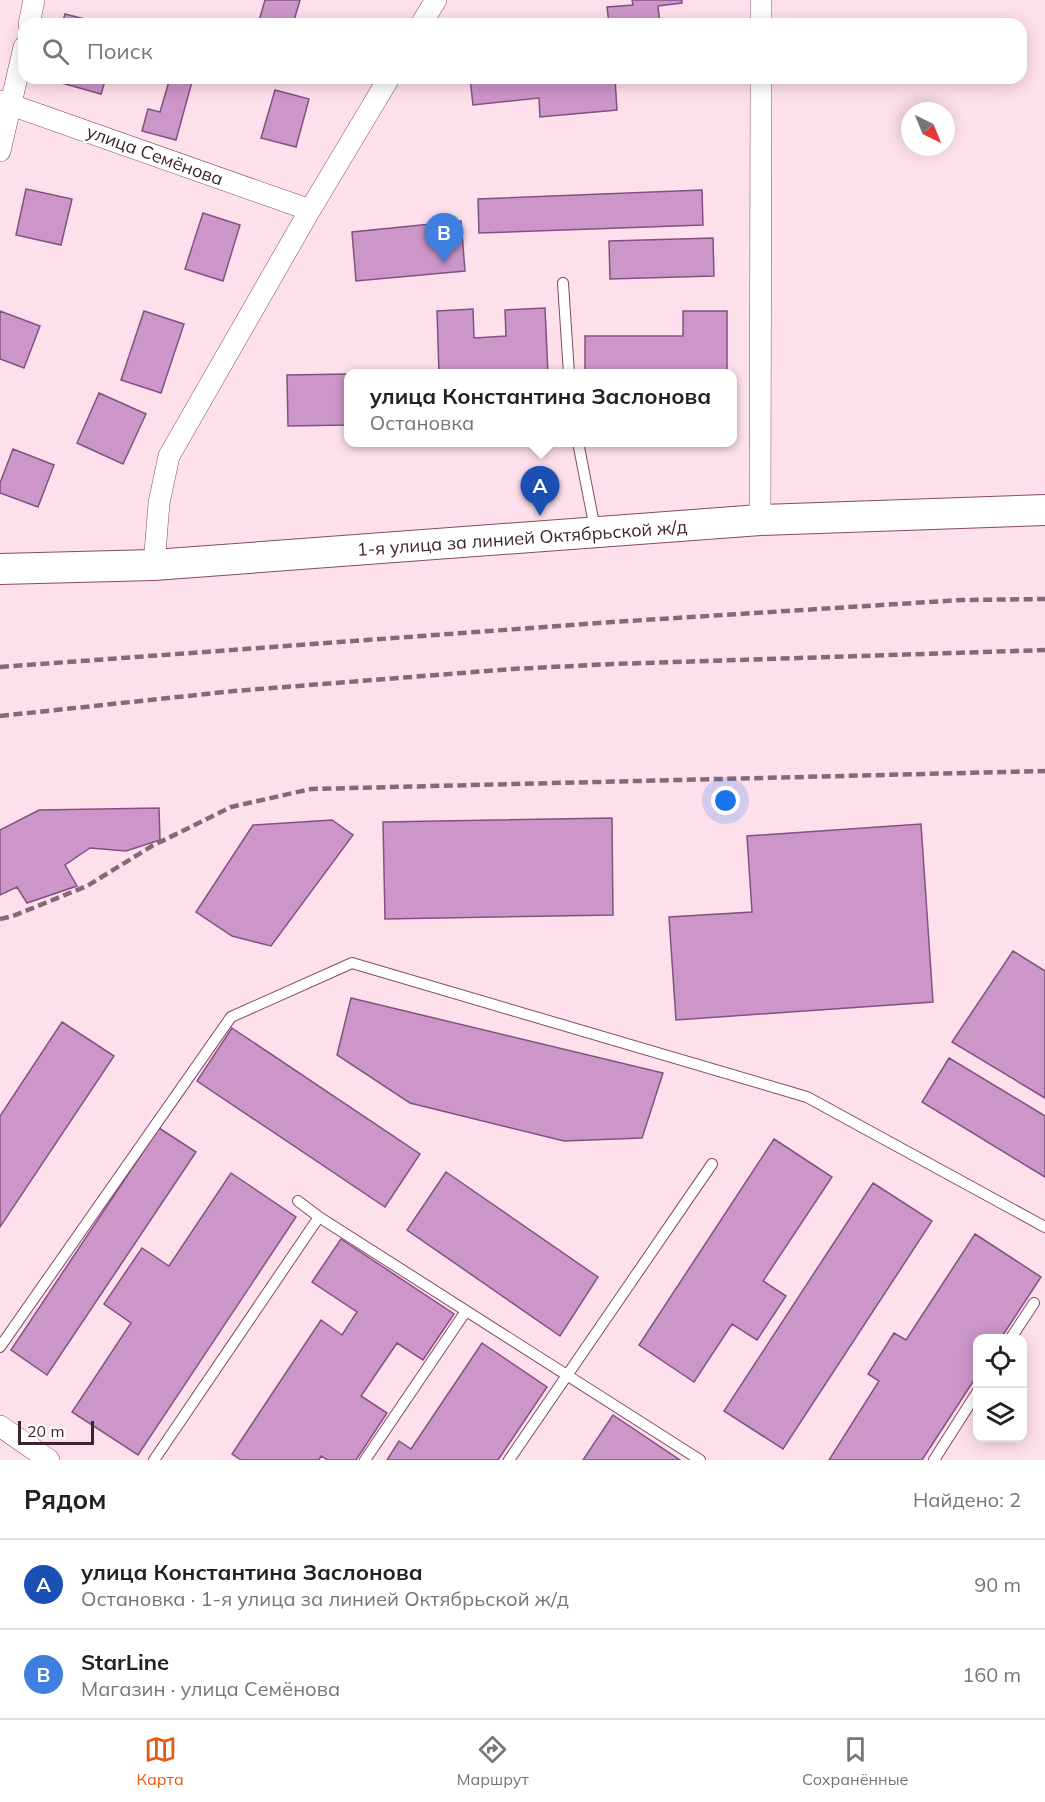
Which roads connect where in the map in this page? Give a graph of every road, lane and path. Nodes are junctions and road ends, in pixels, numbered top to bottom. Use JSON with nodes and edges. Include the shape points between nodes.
{"nodes":[{"id":1,"x":34,"y":0,"type":"edge"},
{"id":2,"x":761,"y":0,"type":"edge"},
{"id":3,"x":430,"y":1,"type":"edge"},
{"id":4,"x":30,"y":18,"type":"edge"},
{"id":5,"x":423,"y":18,"type":"edge"},
{"id":6,"x":761,"y":18,"type":"edge"},
{"id":7,"x":18,"y":65,"type":"edge"},
{"id":8,"x":385,"y":84,"type":"edge"},
{"id":9,"x":761,"y":84,"type":"edge"},
{"id":10,"x":6,"y":102,"type":"edge"},
{"id":11,"x":0,"y":151,"type":"edge"},
{"id":12,"x":310,"y":210,"type":"junction"},
{"id":13,"x":564,"y":283,"type":"dead end"},
{"id":14,"x":569,"y":369,"type":"edge"},
{"id":15,"x":579,"y":447,"type":"edge"},
{"id":16,"x":1045,"y":510,"type":"edge"},
{"id":17,"x":760,"y":520,"type":"junction"},
{"id":18,"x":596,"y":532,"type":"junction"},
{"id":19,"x":154,"y":565,"type":"junction"},
{"id":20,"x":0,"y":569,"type":"edge"},
{"id":21,"x":712,"y":1164,"type":"dead end"},
{"id":22,"x":298,"y":1201,"type":"dead end"},
{"id":23,"x":319,"y":1217,"type":"junction"},
{"id":24,"x":1045,"y":1227,"type":"edge"},
{"id":25,"x":1034,"y":1303,"type":"dead end"},
{"id":26,"x":466,"y":1311,"type":"junction"},
{"id":27,"x":1014,"y":1334,"type":"edge"},
{"id":28,"x":0,"y":1347,"type":"edge"},
{"id":29,"x":566,"y":1376,"type":"junction"},
{"id":30,"x":973,"y":1399,"type":"edge"},
{"id":31,"x":0,"y":1426,"type":"edge"},
{"id":32,"x":49,"y":1460,"type":"edge"},
{"id":33,"x":154,"y":1460,"type":"edge"},
{"id":34,"x":365,"y":1460,"type":"edge"},
{"id":35,"x":510,"y":1460,"type":"edge"},
{"id":36,"x":700,"y":1460,"type":"edge"},
{"id":37,"x":934,"y":1460,"type":"edge"}],
"edges":[{"from":1,"to":4,"type":"street"},
{"from":2,"to":6,"type":"street"},
{"from":3,"to":5,"type":"street"},
{"from":7,"to":10,"type":"street"},
{"from":8,"to":12,"type":"street"},
{"from":9,"to":17,"type":"street"},
{"from":10,"to":11,"type":"street"},
{"from":10,"to":12,"type":"street","name":"улица Семёнова"},
{"from":12,"to":19,"type":"street","via":[[169,456],[159,503]]},
{"from":13,"to":14,"type":"lane"},
{"from":15,"to":18,"type":"lane"},
{"from":16,"to":17,"type":"main road","name":"1-я улица за линией Октябрьской ж/д"},
{"from":17,"to":18,"type":"main road","name":"1-я улица за линией Октябрьской ж/д"},
{"from":18,"to":19,"type":"main road","name":"1-я улица за линией Октябрьской ж/д"},
{"from":19,"to":20,"type":"main road","name":"1-я улица за линией Октябрьской ж/д"},
{"from":21,"to":29,"type":"lane"},
{"from":22,"to":23,"type":"lane"},
{"from":23,"to":26,"type":"lane"},
{"from":23,"to":33,"type":"lane"},
{"from":24,"to":28,"type":"lane","via":[[807,1097],[352,963],[231,1017]]},
{"from":25,"to":27,"type":"lane"},
{"from":26,"to":29,"type":"lane"},
{"from":26,"to":34,"type":"lane"},
{"from":29,"to":35,"type":"lane"},
{"from":29,"to":36,"type":"lane"},
{"from":30,"to":37,"type":"lane"},
{"from":31,"to":32,"type":"street"}]}
